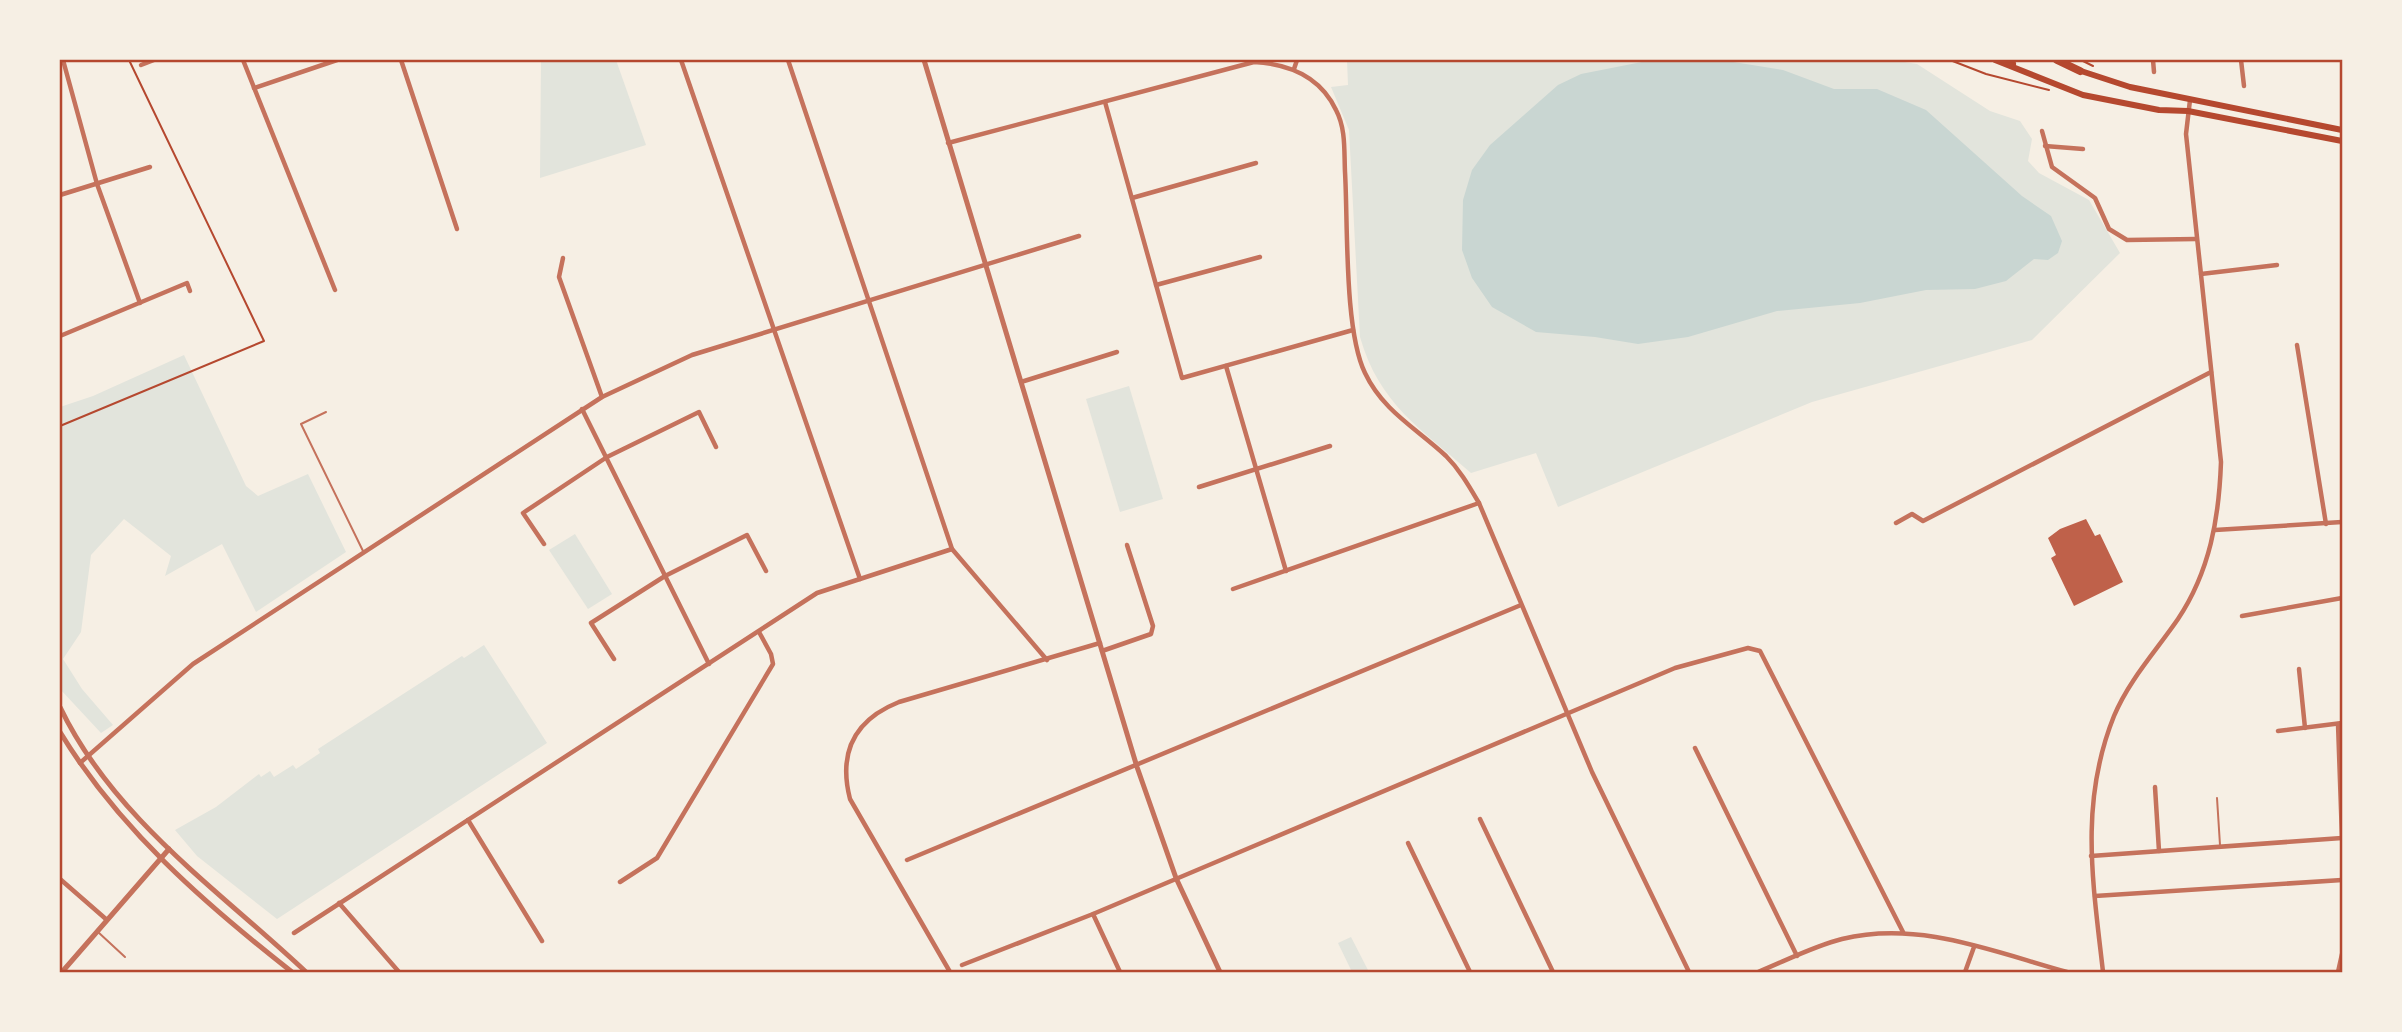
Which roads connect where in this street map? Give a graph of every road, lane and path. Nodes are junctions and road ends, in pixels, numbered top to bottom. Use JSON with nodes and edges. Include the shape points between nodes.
{"nodes":[{"id":1,"x":63,"y":60,"type":"edge"},
{"id":2,"x":129,"y":60,"type":"edge"},
{"id":3,"x":154,"y":60,"type":"edge"},
{"id":4,"x":243,"y":60,"type":"edge"},
{"id":5,"x":337,"y":60,"type":"edge"},
{"id":6,"x":401,"y":60,"type":"edge"},
{"id":7,"x":681,"y":60,"type":"edge"},
{"id":8,"x":789,"y":60,"type":"edge"},
{"id":9,"x":924,"y":60,"type":"edge"},
{"id":10,"x":1297,"y":60,"type":"edge"},
{"id":11,"x":1950,"y":60,"type":"edge"},
{"id":12,"x":1995,"y":60,"type":"edge"},
{"id":13,"x":2049,"y":60,"type":"edge"},
{"id":14,"x":2057,"y":60,"type":"edge"},
{"id":15,"x":2152,"y":60,"type":"edge"},
{"id":16,"x":2241,"y":60,"type":"edge"},
{"id":17,"x":1234,"y":62,"type":"edge"},
{"id":18,"x":2008,"y":62,"type":"edge"},
{"id":19,"x":141,"y":65,"type":"dead end"},
{"id":20,"x":1294,"y":69,"type":"junction"},
{"id":21,"x":2080,"y":71,"type":"junction"},
{"id":22,"x":2154,"y":72,"type":"dead end"},
{"id":23,"x":67,"y":80,"type":"junction"},
{"id":24,"x":60,"y":82,"type":"edge"},
{"id":25,"x":2244,"y":86,"type":"dead end"},
{"id":26,"x":254,"y":88,"type":"junction"},
{"id":27,"x":2050,"y":90,"type":"dead end"},
{"id":28,"x":2190,"y":100,"type":"junction"},
{"id":29,"x":1105,"y":101,"type":"junction"},
{"id":30,"x":2188,"y":111,"type":"junction"},
{"id":31,"x":2343,"y":130,"type":"edge"},
{"id":32,"x":2042,"y":131,"type":"dead end"},
{"id":33,"x":2343,"y":141,"type":"edge"},
{"id":34,"x":948,"y":143,"type":"junction"},
{"id":35,"x":2045,"y":146,"type":"junction"},
{"id":36,"x":2083,"y":149,"type":"dead end"},
{"id":37,"x":1256,"y":163,"type":"dead end"},
{"id":38,"x":150,"y":167,"type":"dead end"},
{"id":39,"x":97,"y":184,"type":"junction"},
{"id":40,"x":60,"y":195,"type":"edge"},
{"id":41,"x":1132,"y":198,"type":"junction"},
{"id":42,"x":457,"y":229,"type":"dead end"},
{"id":43,"x":1079,"y":236,"type":"dead end"},
{"id":44,"x":2196,"y":239,"type":"junction"},
{"id":45,"x":1260,"y":257,"type":"dead end"},
{"id":46,"x":563,"y":258,"type":"dead end"},
{"id":47,"x":985,"y":264,"type":"junction"},
{"id":48,"x":2277,"y":265,"type":"dead end"},
{"id":49,"x":2201,"y":274,"type":"junction"},
{"id":50,"x":1156,"y":285,"type":"junction"},
{"id":51,"x":335,"y":290,"type":"dead end"},
{"id":52,"x":190,"y":291,"type":"dead end"},
{"id":53,"x":868,"y":300,"type":"junction"},
{"id":54,"x":139,"y":303,"type":"junction"},
{"id":55,"x":774,"y":329,"type":"junction"},
{"id":56,"x":1353,"y":330,"type":"junction"},
{"id":57,"x":60,"y":336,"type":"edge"},
{"id":58,"x":2297,"y":345,"type":"dead end"},
{"id":59,"x":1116,"y":352,"type":"dead end"},
{"id":60,"x":1226,"y":366,"type":"junction"},
{"id":61,"x":2211,"y":372,"type":"junction"},
{"id":62,"x":1020,"y":382,"type":"junction"},
{"id":63,"x":602,"y":397,"type":"junction"},
{"id":64,"x":582,"y":409,"type":"junction"},
{"id":65,"x":326,"y":412,"type":"dead end"},
{"id":66,"x":60,"y":426,"type":"edge"},
{"id":67,"x":1330,"y":446,"type":"dead end"},
{"id":68,"x":716,"y":447,"type":"dead end"},
{"id":69,"x":607,"y":457,"type":"junction"},
{"id":70,"x":1256,"y":468,"type":"junction"},
{"id":71,"x":1199,"y":487,"type":"dead end"},
{"id":72,"x":1479,"y":503,"type":"junction"},
{"id":73,"x":2343,"y":522,"type":"edge"},
{"id":74,"x":1896,"y":523,"type":"dead end"},
{"id":75,"x":2326,"y":524,"type":"junction"},
{"id":76,"x":2215,"y":530,"type":"junction"},
{"id":77,"x":544,"y":544,"type":"dead end"},
{"id":78,"x":1127,"y":545,"type":"dead end"},
{"id":79,"x":952,"y":549,"type":"junction"},
{"id":80,"x":363,"y":551,"type":"junction"},
{"id":81,"x":766,"y":571,"type":"dead end"},
{"id":82,"x":1286,"y":571,"type":"junction"},
{"id":83,"x":665,"y":576,"type":"junction"},
{"id":84,"x":860,"y":579,"type":"junction"},
{"id":85,"x":1233,"y":589,"type":"dead end"},
{"id":86,"x":2343,"y":598,"type":"edge"},
{"id":87,"x":1521,"y":605,"type":"junction"},
{"id":88,"x":2242,"y":616,"type":"dead end"},
{"id":89,"x":759,"y":632,"type":"junction"},
{"id":90,"x":1100,"y":643,"type":"junction"},
{"id":91,"x":1102,"y":651,"type":"junction"},
{"id":92,"x":614,"y":659,"type":"dead end"},
{"id":93,"x":1047,"y":660,"type":"junction"},
{"id":94,"x":709,"y":664,"type":"junction"},
{"id":95,"x":2299,"y":668,"type":"dead end"},
{"id":96,"x":60,"y":707,"type":"edge"},
{"id":97,"x":1567,"y":713,"type":"junction"},
{"id":98,"x":2340,"y":724,"type":"edge"},
{"id":99,"x":2305,"y":728,"type":"junction"},
{"id":100,"x":2278,"y":731,"type":"dead end"},
{"id":101,"x":60,"y":732,"type":"edge"},
{"id":102,"x":1695,"y":748,"type":"dead end"},
{"id":103,"x":90,"y":757,"type":"junction"},
{"id":104,"x":79,"y":764,"type":"junction"},
{"id":105,"x":1137,"y":767,"type":"junction"},
{"id":106,"x":2155,"y":787,"type":"dead end"},
{"id":107,"x":2217,"y":798,"type":"dead end"},
{"id":108,"x":468,"y":820,"type":"junction"},
{"id":109,"x":1480,"y":820,"type":"dead end"},
{"id":110,"x":2342,"y":838,"type":"edge"},
{"id":111,"x":1408,"y":843,"type":"dead end"},
{"id":112,"x":2220,"y":846,"type":"junction"},
{"id":113,"x":169,"y":849,"type":"junction"},
{"id":114,"x":2159,"y":851,"type":"junction"},
{"id":115,"x":2091,"y":856,"type":"junction"},
{"id":116,"x":160,"y":860,"type":"junction"},
{"id":117,"x":907,"y":860,"type":"dead end"},
{"id":118,"x":1176,"y":878,"type":"junction"},
{"id":119,"x":60,"y":879,"type":"edge"},
{"id":120,"x":2343,"y":880,"type":"edge"},
{"id":121,"x":620,"y":882,"type":"dead end"},
{"id":122,"x":2095,"y":896,"type":"junction"},
{"id":123,"x":339,"y":903,"type":"junction"},
{"id":124,"x":1093,"y":914,"type":"junction"},
{"id":125,"x":107,"y":920,"type":"junction"},
{"id":126,"x":97,"y":931,"type":"junction"},
{"id":127,"x":1903,"y":932,"type":"junction"},
{"id":128,"x":295,"y":933,"type":"dead end"},
{"id":129,"x":542,"y":941,"type":"dead end"},
{"id":130,"x":1973,"y":947,"type":"junction"},
{"id":131,"x":2343,"y":954,"type":"edge"},
{"id":132,"x":1797,"y":956,"type":"junction"},
{"id":133,"x":125,"y":957,"type":"dead end"},
{"id":134,"x":962,"y":965,"type":"dead end"},
{"id":135,"x":62,"y":972,"type":"edge"},
{"id":136,"x":292,"y":972,"type":"edge"},
{"id":137,"x":306,"y":972,"type":"edge"},
{"id":138,"x":399,"y":972,"type":"edge"},
{"id":139,"x":950,"y":972,"type":"edge"},
{"id":140,"x":1120,"y":972,"type":"edge"},
{"id":141,"x":1220,"y":972,"type":"edge"},
{"id":142,"x":1470,"y":972,"type":"edge"},
{"id":143,"x":1553,"y":972,"type":"edge"},
{"id":144,"x":1689,"y":972,"type":"edge"},
{"id":145,"x":1758,"y":972,"type":"edge"},
{"id":146,"x":1965,"y":972,"type":"edge"},
{"id":147,"x":2067,"y":972,"type":"edge"},
{"id":148,"x":2103,"y":972,"type":"edge"},
{"id":149,"x":2339,"y":972,"type":"edge"}],
"edges":[{"from":1,"to":23,"type":"street"},
{"from":2,"to":66,"type":"path","via":[[264,341]]},
{"from":3,"to":19,"type":"street"},
{"from":4,"to":26,"type":"street"},
{"from":5,"to":26,"type":"street"},
{"from":6,"to":42,"type":"street"},
{"from":7,"to":55,"type":"street"},
{"from":8,"to":53,"type":"street"},
{"from":9,"to":34,"type":"street"},
{"from":10,"to":20,"type":"street"},
{"from":11,"to":27,"type":"path"},
{"from":12,"to":18,"type":"main road"},
{"from":13,"to":21,"type":"main road"},
{"from":14,"to":21,"type":"highway"},
{"from":15,"to":22,"type":"street"},
{"from":16,"to":25,"type":"street"},
{"from":17,"to":20,"type":"street"},
{"from":17,"to":29,"type":"street"},
{"from":18,"to":30,"type":"main road","via":[[2083,95]]},
{"from":20,"to":56,"type":"street","via":[[1327,95],[1343,131]]},
{"from":21,"to":28,"type":"main road"},
{"from":23,"to":24,"type":"street"},
{"from":23,"to":39,"type":"street"},
{"from":26,"to":51,"type":"street"},
{"from":28,"to":30,"type":"street"},
{"from":28,"to":31,"type":"main road"},
{"from":29,"to":34,"type":"street"},
{"from":29,"to":41,"type":"street"},
{"from":30,"to":33,"type":"main road"},
{"from":30,"to":44,"type":"street"},
{"from":32,"to":35,"type":"street"},
{"from":34,"to":47,"type":"street"},
{"from":35,"to":36,"type":"street"},
{"from":35,"to":44,"type":"street","via":[[2052,167],[2095,198],[2117,236],[2127,240]]},
{"from":37,"to":41,"type":"street"},
{"from":38,"to":39,"type":"street"},
{"from":39,"to":40,"type":"street"},
{"from":39,"to":54,"type":"street"},
{"from":41,"to":50,"type":"street"},
{"from":43,"to":47,"type":"street"},
{"from":44,"to":49,"type":"street"},
{"from":45,"to":50,"type":"street"},
{"from":46,"to":63,"type":"street","via":[[559,277]]},
{"from":47,"to":53,"type":"street"},
{"from":47,"to":62,"type":"street"},
{"from":48,"to":49,"type":"street"},
{"from":49,"to":61,"type":"street"},
{"from":50,"to":60,"type":"street","via":[[1182,378]]},
{"from":52,"to":54,"type":"street","via":[[187,283]]},
{"from":53,"to":55,"type":"street"},
{"from":53,"to":79,"type":"street"},
{"from":54,"to":57,"type":"street"},
{"from":55,"to":63,"type":"street","via":[[692,355]]},
{"from":55,"to":84,"type":"street"},
{"from":56,"to":60,"type":"street"},
{"from":56,"to":72,"type":"street","via":[[1357,354],[1374,390],[1390,411],[1461,472]]},
{"from":58,"to":75,"type":"street"},
{"from":59,"to":62,"type":"street"},
{"from":60,"to":70,"type":"street"},
{"from":61,"to":74,"type":"street","via":[[1923,521],[1912,514]]},
{"from":61,"to":76,"type":"street","via":[[2221,462]]},
{"from":62,"to":90,"type":"street"},
{"from":63,"to":64,"type":"street"},
{"from":64,"to":69,"type":"street"},
{"from":64,"to":80,"type":"street"},
{"from":65,"to":80,"type":"lane","via":[[301,424]]},
{"from":67,"to":70,"type":"street"},
{"from":68,"to":69,"type":"street","via":[[699,412]]},
{"from":69,"to":77,"type":"street","via":[[523,513]]},
{"from":69,"to":83,"type":"street"},
{"from":70,"to":71,"type":"street"},
{"from":70,"to":82,"type":"street"},
{"from":72,"to":82,"type":"street"},
{"from":72,"to":87,"type":"street"},
{"from":73,"to":75,"type":"street"},
{"from":75,"to":76,"type":"street"},
{"from":76,"to":115,"type":"street","via":[[2195,589],[2115,713],[2094,781]]},
{"from":78,"to":91,"type":"street","via":[[1153,626],[1145,638]]},
{"from":79,"to":84,"type":"street"},
{"from":79,"to":93,"type":"street"},
{"from":80,"to":103,"type":"street","via":[[193,664],[152,696]]},
{"from":81,"to":83,"type":"street","via":[[747,535]]},
{"from":82,"to":85,"type":"street"},
{"from":83,"to":92,"type":"street","via":[[591,623]]},
{"from":83,"to":94,"type":"street"},
{"from":84,"to":89,"type":"street","via":[[817,593]]},
{"from":86,"to":88,"type":"street"},
{"from":87,"to":97,"type":"street"},
{"from":87,"to":105,"type":"street"},
{"from":89,"to":94,"type":"street"},
{"from":89,"to":121,"type":"street","via":[[773,664],[657,858]]},
{"from":90,"to":91,"type":"street"},
{"from":90,"to":93,"type":"street"},
{"from":91,"to":105,"type":"street"},
{"from":93,"to":139,"type":"street","via":[[884,708],[870,717],[851,742],[846,773],[850,799]]},
{"from":94,"to":108,"type":"street"},
{"from":95,"to":99,"type":"street"},
{"from":96,"to":103,"type":"street"},
{"from":97,"to":118,"type":"street"},
{"from":97,"to":127,"type":"street","via":[[1675,668],[1748,648],[1760,651]]},
{"from":97,"to":144,"type":"street"},
{"from":98,"to":99,"type":"street"},
{"from":98,"to":110,"type":"street"},
{"from":99,"to":100,"type":"street"},
{"from":101,"to":104,"type":"street"},
{"from":102,"to":132,"type":"street"},
{"from":103,"to":104,"type":"street"},
{"from":103,"to":113,"type":"street","via":[[118,795]]},
{"from":104,"to":116,"type":"street"},
{"from":105,"to":117,"type":"street"},
{"from":105,"to":118,"type":"street"},
{"from":106,"to":114,"type":"street"},
{"from":107,"to":112,"type":"lane"},
{"from":108,"to":123,"type":"street"},
{"from":108,"to":129,"type":"street"},
{"from":109,"to":143,"type":"street"},
{"from":110,"to":112,"type":"street"},
{"from":111,"to":142,"type":"street"},
{"from":112,"to":114,"type":"street"},
{"from":113,"to":116,"type":"street"},
{"from":113,"to":137,"type":"street"},
{"from":114,"to":115,"type":"street"},
{"from":115,"to":122,"type":"street"},
{"from":116,"to":125,"type":"street"},
{"from":116,"to":136,"type":"street"},
{"from":118,"to":124,"type":"street"},
{"from":118,"to":141,"type":"street"},
{"from":119,"to":125,"type":"street"},
{"from":120,"to":122,"type":"street"},
{"from":122,"to":148,"type":"street"},
{"from":123,"to":128,"type":"street"},
{"from":123,"to":138,"type":"street"},
{"from":124,"to":134,"type":"street"},
{"from":124,"to":140,"type":"street"},
{"from":125,"to":126,"type":"street"},
{"from":126,"to":133,"type":"lane"},
{"from":126,"to":135,"type":"street"},
{"from":127,"to":130,"type":"street"},
{"from":127,"to":132,"type":"street","via":[[1840,939]]},
{"from":130,"to":146,"type":"street"},
{"from":130,"to":147,"type":"street"},
{"from":131,"to":149,"type":"street"},
{"from":132,"to":145,"type":"street"}]}
